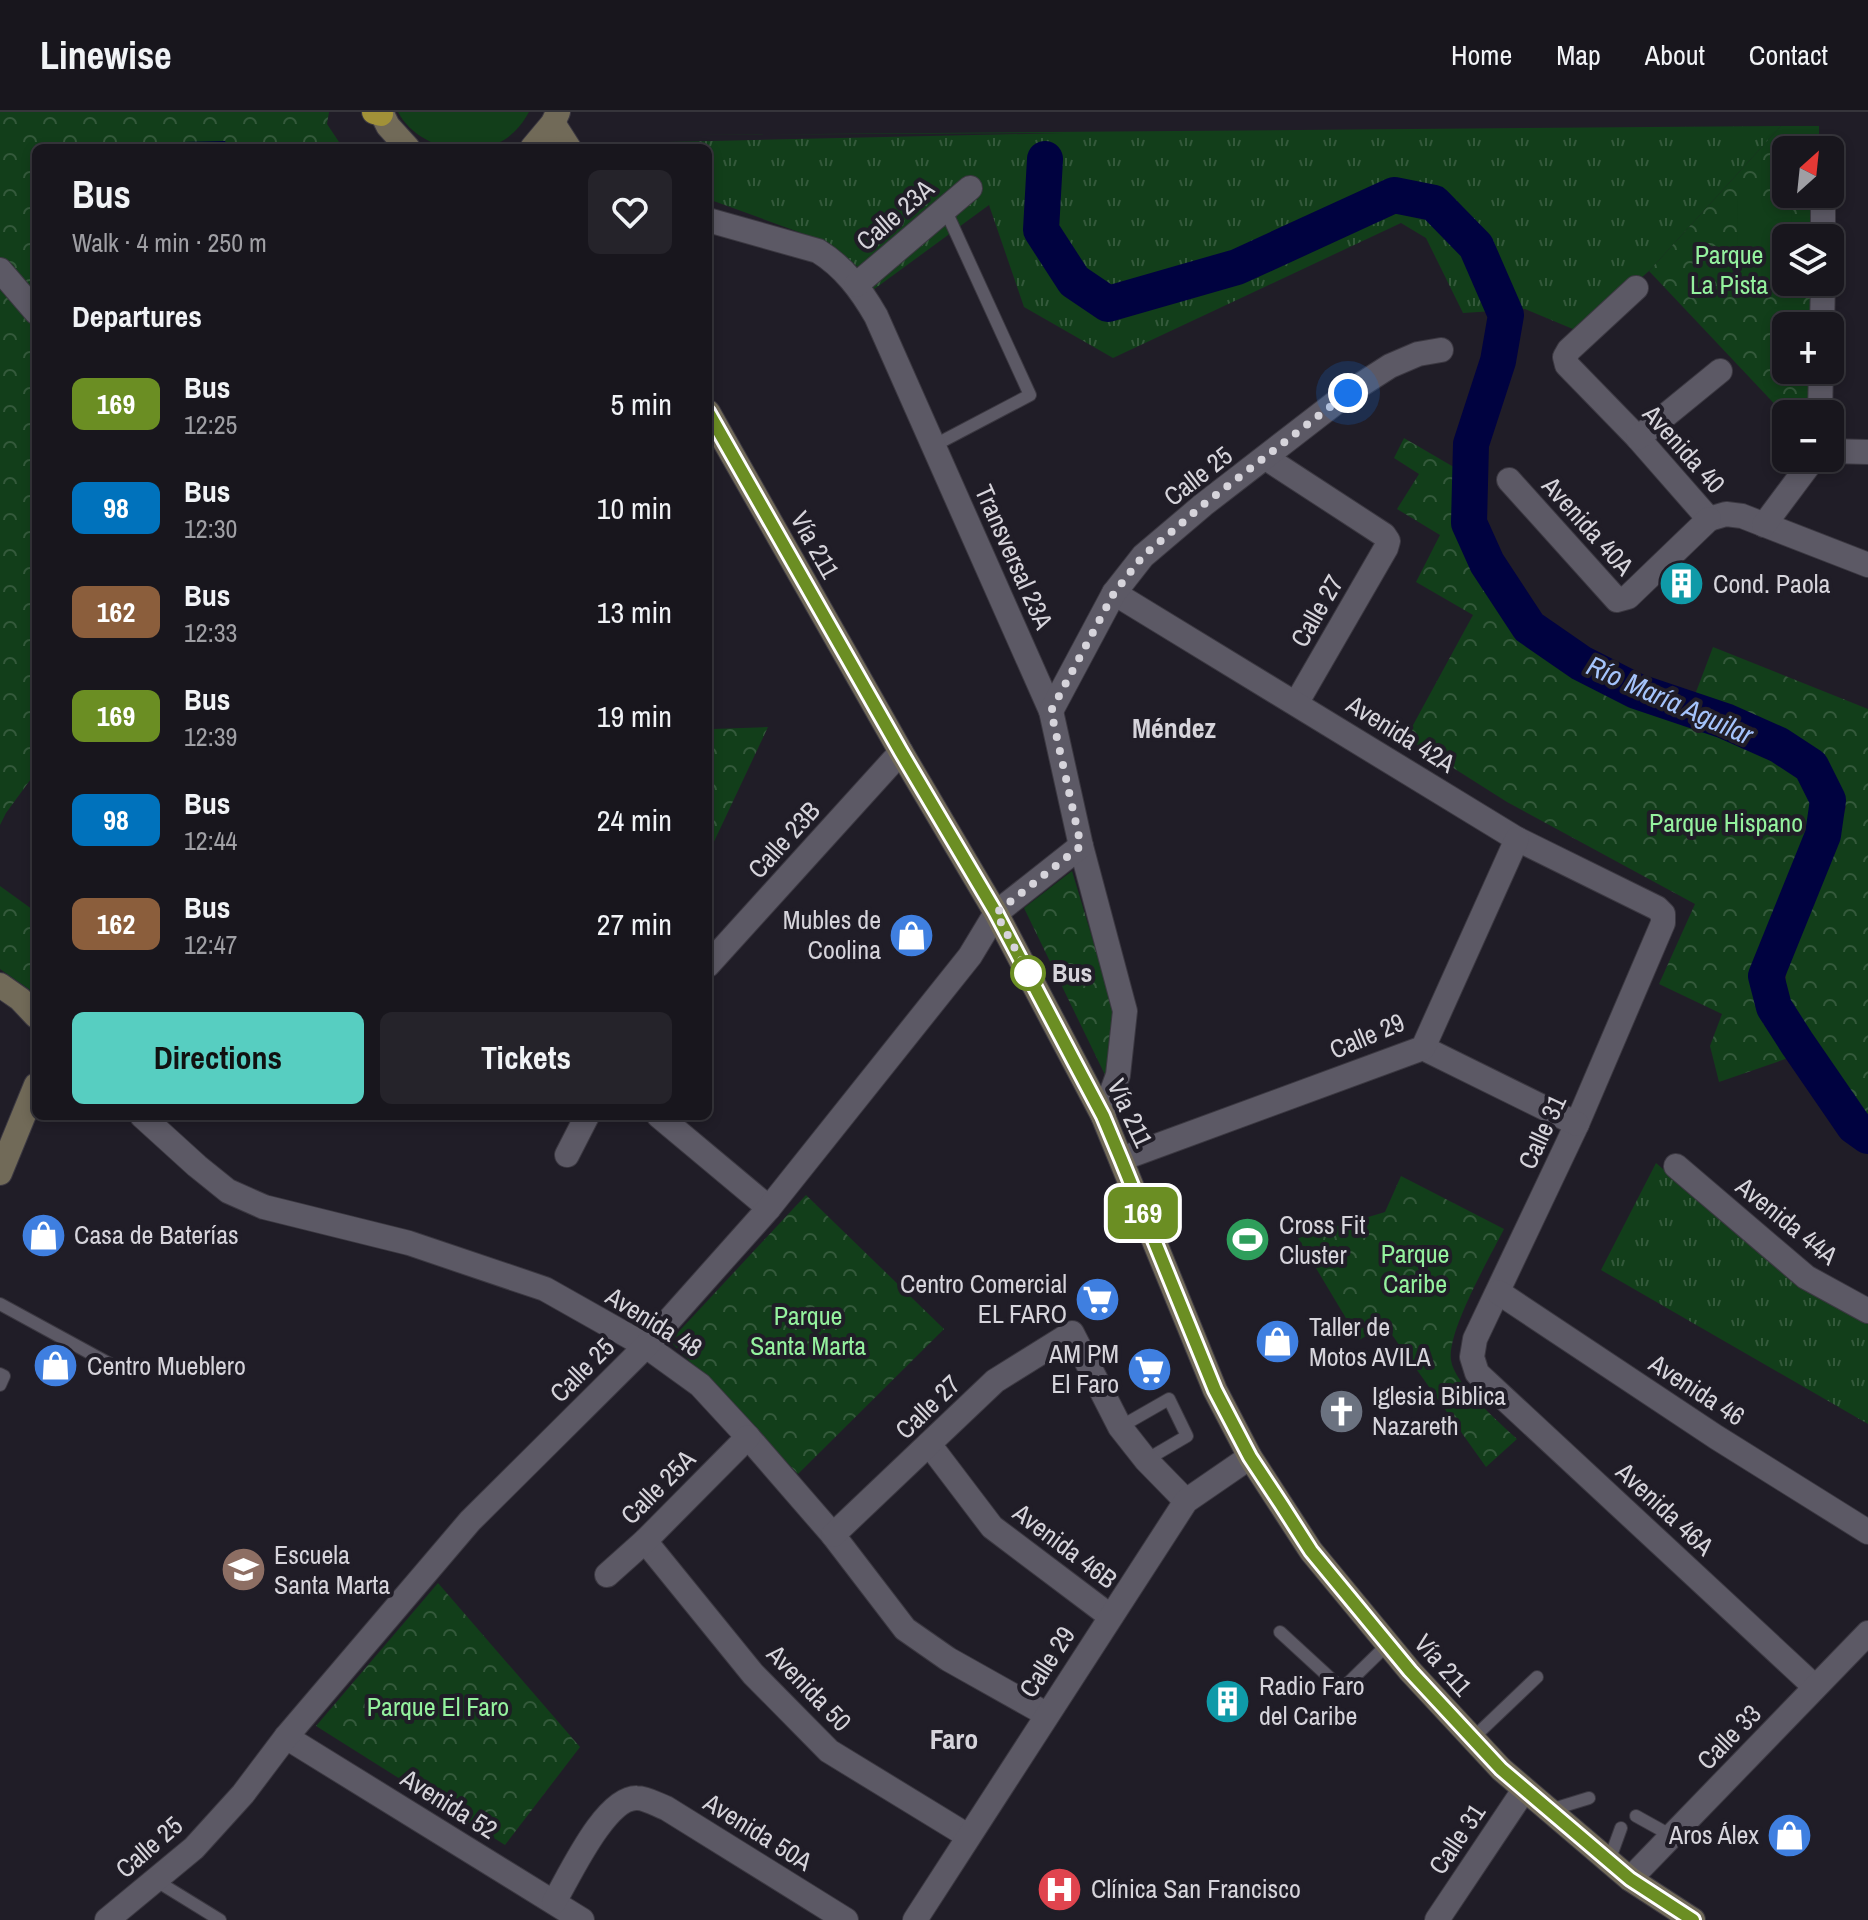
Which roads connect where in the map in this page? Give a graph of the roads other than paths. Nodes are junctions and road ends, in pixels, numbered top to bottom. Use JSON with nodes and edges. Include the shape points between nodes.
{"nodes":[{"id":1,"x":556,"y":117,"type":"edge"},
{"id":2,"x":383,"y":122,"type":"edge"},
{"id":3,"x":404,"y":144,"type":"edge"},
{"id":4,"x":535,"y":144,"type":"edge"},
{"id":5,"x":567,"y":144,"type":"edge"},
{"id":6,"x":970,"y":188,"type":"dead end"},
{"id":7,"x":945,"y":209,"type":"junction"},
{"id":8,"x":712,"y":221,"type":"edge"},
{"id":9,"x":0,"y":270,"type":"edge"},
{"id":10,"x":849,"y":278,"type":"junction"},
{"id":11,"x":1636,"y":288,"type":"dead end"},
{"id":12,"x":32,"y":307,"type":"edge"},
{"id":13,"x":1441,"y":350,"type":"dead end"},
{"id":14,"x":1720,"y":371,"type":"dead end"},
{"id":15,"x":712,"y":419,"type":"edge"},
{"id":16,"x":1638,"y":438,"type":"junction"},
{"id":17,"x":933,"y":446,"type":"junction"},
{"id":18,"x":1844,"y":451,"type":"edge"},
{"id":19,"x":1868,"y":452,"type":"edge"},
{"id":20,"x":1266,"y":458,"type":"junction"},
{"id":21,"x":1804,"y":472,"type":"edge"},
{"id":22,"x":1509,"y":480,"type":"dead end"},
{"id":23,"x":1709,"y":519,"type":"junction"},
{"id":24,"x":1764,"y":525,"type":"junction"},
{"id":25,"x":1868,"y":565,"type":"edge"},
{"id":26,"x":1114,"y":593,"type":"junction"},
{"id":27,"x":1297,"y":702,"type":"junction"},
{"id":28,"x":1051,"y":711,"type":"junction"},
{"id":29,"x":901,"y":752,"type":"junction"},
{"id":30,"x":1517,"y":839,"type":"junction"},
{"id":31,"x":1081,"y":846,"type":"junction"},
{"id":32,"x":996,"y":913,"type":"junction"},
{"id":33,"x":1663,"y":914,"type":"joint"},
{"id":34,"x":712,"y":961,"type":"edge"},
{"id":35,"x":0,"y":985,"type":"edge"},
{"id":36,"x":32,"y":1012,"type":"edge"},
{"id":37,"x":1423,"y":1048,"type":"junction"},
{"id":38,"x":32,"y":1095,"type":"edge"},
{"id":39,"x":1103,"y":1116,"type":"junction"},
{"id":40,"x":147,"y":1120,"type":"edge"},
{"id":41,"x":585,"y":1120,"type":"edge"},
{"id":42,"x":664,"y":1120,"type":"edge"},
{"id":43,"x":1577,"y":1124,"type":"junction"},
{"id":44,"x":567,"y":1155,"type":"dead end"},
{"id":45,"x":1121,"y":1159,"type":"junction"},
{"id":46,"x":1676,"y":1166,"type":"dead end"},
{"id":47,"x":0,"y":1173,"type":"edge"},
{"id":48,"x":769,"y":1208,"type":"junction"},
{"id":49,"x":1498,"y":1292,"type":"junction"},
{"id":50,"x":0,"y":1304,"type":"edge"},
{"id":51,"x":1868,"y":1311,"type":"edge"},
{"id":52,"x":646,"y":1346,"type":"junction"},
{"id":53,"x":110,"y":1364,"type":"dead end"},
{"id":54,"x":1477,"y":1373,"type":"joint"},
{"id":55,"x":0,"y":1374,"type":"edge"},
{"id":56,"x":0,"y":1385,"type":"edge"},
{"id":57,"x":1120,"y":1427,"type":"junction"},
{"id":58,"x":748,"y":1437,"type":"junction"},
{"id":59,"x":929,"y":1444,"type":"junction"},
{"id":60,"x":1250,"y":1457,"type":"junction"},
{"id":61,"x":1146,"y":1460,"type":"junction"},
{"id":62,"x":1186,"y":1501,"type":"junction"},
{"id":63,"x":1868,"y":1532,"type":"edge"},
{"id":64,"x":833,"y":1535,"type":"junction"},
{"id":65,"x":645,"y":1541,"type":"junction"},
{"id":66,"x":607,"y":1575,"type":"dead end"},
{"id":67,"x":1110,"y":1616,"type":"junction"},
{"id":68,"x":1280,"y":1632,"type":"dead end"},
{"id":69,"x":1868,"y":1633,"type":"edge"},
{"id":70,"x":1388,"y":1644,"type":"junction"},
{"id":71,"x":1537,"y":1677,"type":"dead end"},
{"id":72,"x":1815,"y":1687,"type":"junction"},
{"id":73,"x":1046,"y":1714,"type":"junction"},
{"id":74,"x":286,"y":1737,"type":"junction"},
{"id":75,"x":1472,"y":1739,"type":"junction"},
{"id":76,"x":1524,"y":1790,"type":"junction"},
{"id":77,"x":1589,"y":1798,"type":"dead end"},
{"id":78,"x":1549,"y":1811,"type":"junction"},
{"id":79,"x":1636,"y":1816,"type":"dead end"},
{"id":80,"x":1621,"y":1828,"type":"dead end"},
{"id":81,"x":968,"y":1836,"type":"junction"},
{"id":82,"x":1672,"y":1836,"type":"junction"},
{"id":83,"x":1609,"y":1861,"type":"junction"},
{"id":84,"x":1630,"y":1879,"type":"junction"},
{"id":85,"x":155,"y":1880,"type":"junction"},
{"id":86,"x":554,"y":1902,"type":"junction"},
{"id":87,"x":107,"y":1920,"type":"edge"},
{"id":88,"x":220,"y":1920,"type":"edge"},
{"id":89,"x":582,"y":1920,"type":"edge"},
{"id":90,"x":846,"y":1920,"type":"edge"},
{"id":91,"x":915,"y":1920,"type":"edge"},
{"id":92,"x":1437,"y":1920,"type":"edge"},
{"id":93,"x":1693,"y":1920,"type":"edge"}],
"edges":[{"from":1,"to":4,"type":"main road"},
{"from":1,"to":5,"type":"main road"},
{"from":2,"to":3,"type":"main road"},
{"from":6,"to":7,"type":"street","name":"Calle 23A"},
{"from":7,"to":10,"type":"street","name":"Calle 23A"},
{"from":7,"to":17,"type":"lane","via":[[1030,395]]},
{"from":8,"to":10,"type":"street","via":[[818,251]]},
{"from":9,"to":12,"type":"street"},
{"from":10,"to":17,"type":"street","name":"Transversal 23A","via":[[876,316]]},
{"from":11,"to":16,"type":"street","name":"Avenida 40","via":[[1565,357]]},
{"from":13,"to":20,"type":"street","name":"Calle 25","via":[[1390,366]]},
{"from":14,"to":16,"type":"street"},
{"from":15,"to":29,"type":"main road","name":"Vía 211"},
{"from":16,"to":23,"type":"street","name":"Avenida 40"},
{"from":17,"to":28,"type":"street","name":"Transversal 23A"},
{"from":18,"to":19,"type":"street"},
{"from":20,"to":26,"type":"street","name":"Calle 25","via":[[1143,556]]},
{"from":20,"to":27,"type":"street","name":"Calle 27","via":[[1388,541]]},
{"from":21,"to":24,"type":"street"},
{"from":22,"to":23,"type":"street","name":"Avenida 40A","via":[[1612,595],[1623,600]]},
{"from":23,"to":24,"type":"street","name":"Avenida 40","via":[[1726,514]]},
{"from":24,"to":25,"type":"street","name":"Avenida 40"},
{"from":26,"to":27,"type":"street","name":"Avenida 42A"},
{"from":26,"to":28,"type":"street","name":"Calle 25"},
{"from":27,"to":30,"type":"street","name":"Avenida 42A"},
{"from":28,"to":31,"type":"street","name":"Transversal 23A"},
{"from":29,"to":32,"type":"main road","name":"Vía 211"},
{"from":29,"to":34,"type":"street","name":"Calle 23B"},
{"from":30,"to":33,"type":"street","name":"Avenida 42A"},
{"from":30,"to":37,"type":"street","name":"Calle 29"},
{"from":31,"to":32,"type":"street","name":"Calle 25"},
{"from":31,"to":39,"type":"street","name":"Transversal 23A","via":[[1125,1011],[1118,1075]]},
{"from":32,"to":39,"type":"main road","name":"Vía 211"},
{"from":32,"to":48,"type":"street","name":"Calle 25","via":[[970,956]]},
{"from":33,"to":43,"type":"street","name":"Calle 31"},
{"from":35,"to":36,"type":"main road"},
{"from":37,"to":43,"type":"street"},
{"from":37,"to":45,"type":"street","name":"Calle 29"},
{"from":38,"to":47,"type":"main road"},
{"from":39,"to":45,"type":"main road","name":"Vía 211"},
{"from":40,"to":52,"type":"street","name":"Avenida 48","via":[[228,1191],[264,1207],[409,1243],[545,1289]]},
{"from":41,"to":44,"type":"street"},
{"from":42,"to":48,"type":"street"},
{"from":43,"to":49,"type":"street","name":"Calle 31"},
{"from":45,"to":60,"type":"main road","name":"Vía 211","via":[[1215,1390]]},
{"from":46,"to":51,"type":"street","name":"Avenida 44A","via":[[1806,1277]]},
{"from":48,"to":52,"type":"street","name":"Calle 25"},
{"from":49,"to":54,"type":"street","name":"Calle 31","via":[[1475,1339],[1472,1357]]},
{"from":49,"to":63,"type":"street","name":"Avenida 46"},
{"from":50,"to":53,"type":"lane"},
{"from":52,"to":58,"type":"street","name":"Avenida 48","via":[[700,1385]]},
{"from":52,"to":74,"type":"street","name":"Calle 25","via":[[470,1521]]},
{"from":54,"to":72,"type":"street","name":"Avenida 46A"},
{"from":55,"to":56,"type":"lane"},
{"from":57,"to":59,"type":"street","name":"Calle 27","via":[[1072,1333],[995,1381]]},
{"from":57,"to":61,"type":"street"},
{"from":57,"to":61,"type":"lane","via":[[1169,1399],[1187,1436]]},
{"from":58,"to":64,"type":"street","name":"Avenida 48"},
{"from":58,"to":65,"type":"street","name":"Calle 25A"},
{"from":59,"to":64,"type":"street","name":"Calle 27"},
{"from":59,"to":67,"type":"street","name":"Avenida 46B","via":[[992,1527]]},
{"from":60,"to":62,"type":"street","name":"Calle 29"},
{"from":60,"to":70,"type":"main road","name":"Vía 211","via":[[1311,1551]]},
{"from":61,"to":62,"type":"street"},
{"from":62,"to":67,"type":"street","name":"Calle 29"},
{"from":64,"to":73,"type":"street","name":"Avenida 48","via":[[905,1629]]},
{"from":65,"to":66,"type":"street","name":"Calle 25A"},
{"from":65,"to":81,"type":"street","name":"Avenida 50","via":[[753,1674],[829,1751]]},
{"from":67,"to":73,"type":"street","name":"Calle 29"},
{"from":68,"to":70,"type":"lane","via":[[1342,1689]]},
{"from":69,"to":72,"type":"street","name":"Calle 33"},
{"from":70,"to":75,"type":"main road","name":"Vía 211"},
{"from":71,"to":75,"type":"lane"},
{"from":72,"to":82,"type":"street","name":"Calle 33"},
{"from":73,"to":81,"type":"street","name":"Calle 29"},
{"from":74,"to":85,"type":"street","name":"Calle 25","via":[[194,1848]]},
{"from":74,"to":86,"type":"street","name":"Avenida 52"},
{"from":75,"to":76,"type":"main road","name":"Vía 211"},
{"from":76,"to":78,"type":"main road","name":"Vía 211"},
{"from":76,"to":92,"type":"street","name":"Calle 31"},
{"from":77,"to":78,"type":"lane"},
{"from":78,"to":83,"type":"main road","name":"Vía 211"},
{"from":79,"to":82,"type":"lane"},
{"from":80,"to":83,"type":"lane"},
{"from":81,"to":91,"type":"street","name":"Calle 29"},
{"from":82,"to":84,"type":"street","name":"Calle 33"},
{"from":83,"to":84,"type":"main road","name":"Vía 211"},
{"from":84,"to":93,"type":"main road","name":"Vía 211"},
{"from":85,"to":87,"type":"street","name":"Calle 25"},
{"from":85,"to":88,"type":"lane"},
{"from":86,"to":89,"type":"street","name":"Avenida 52"},
{"from":86,"to":90,"type":"street","name":"Avenida 50A","via":[[606,1816],[621,1801],[637,1798],[666,1808]]}]}
